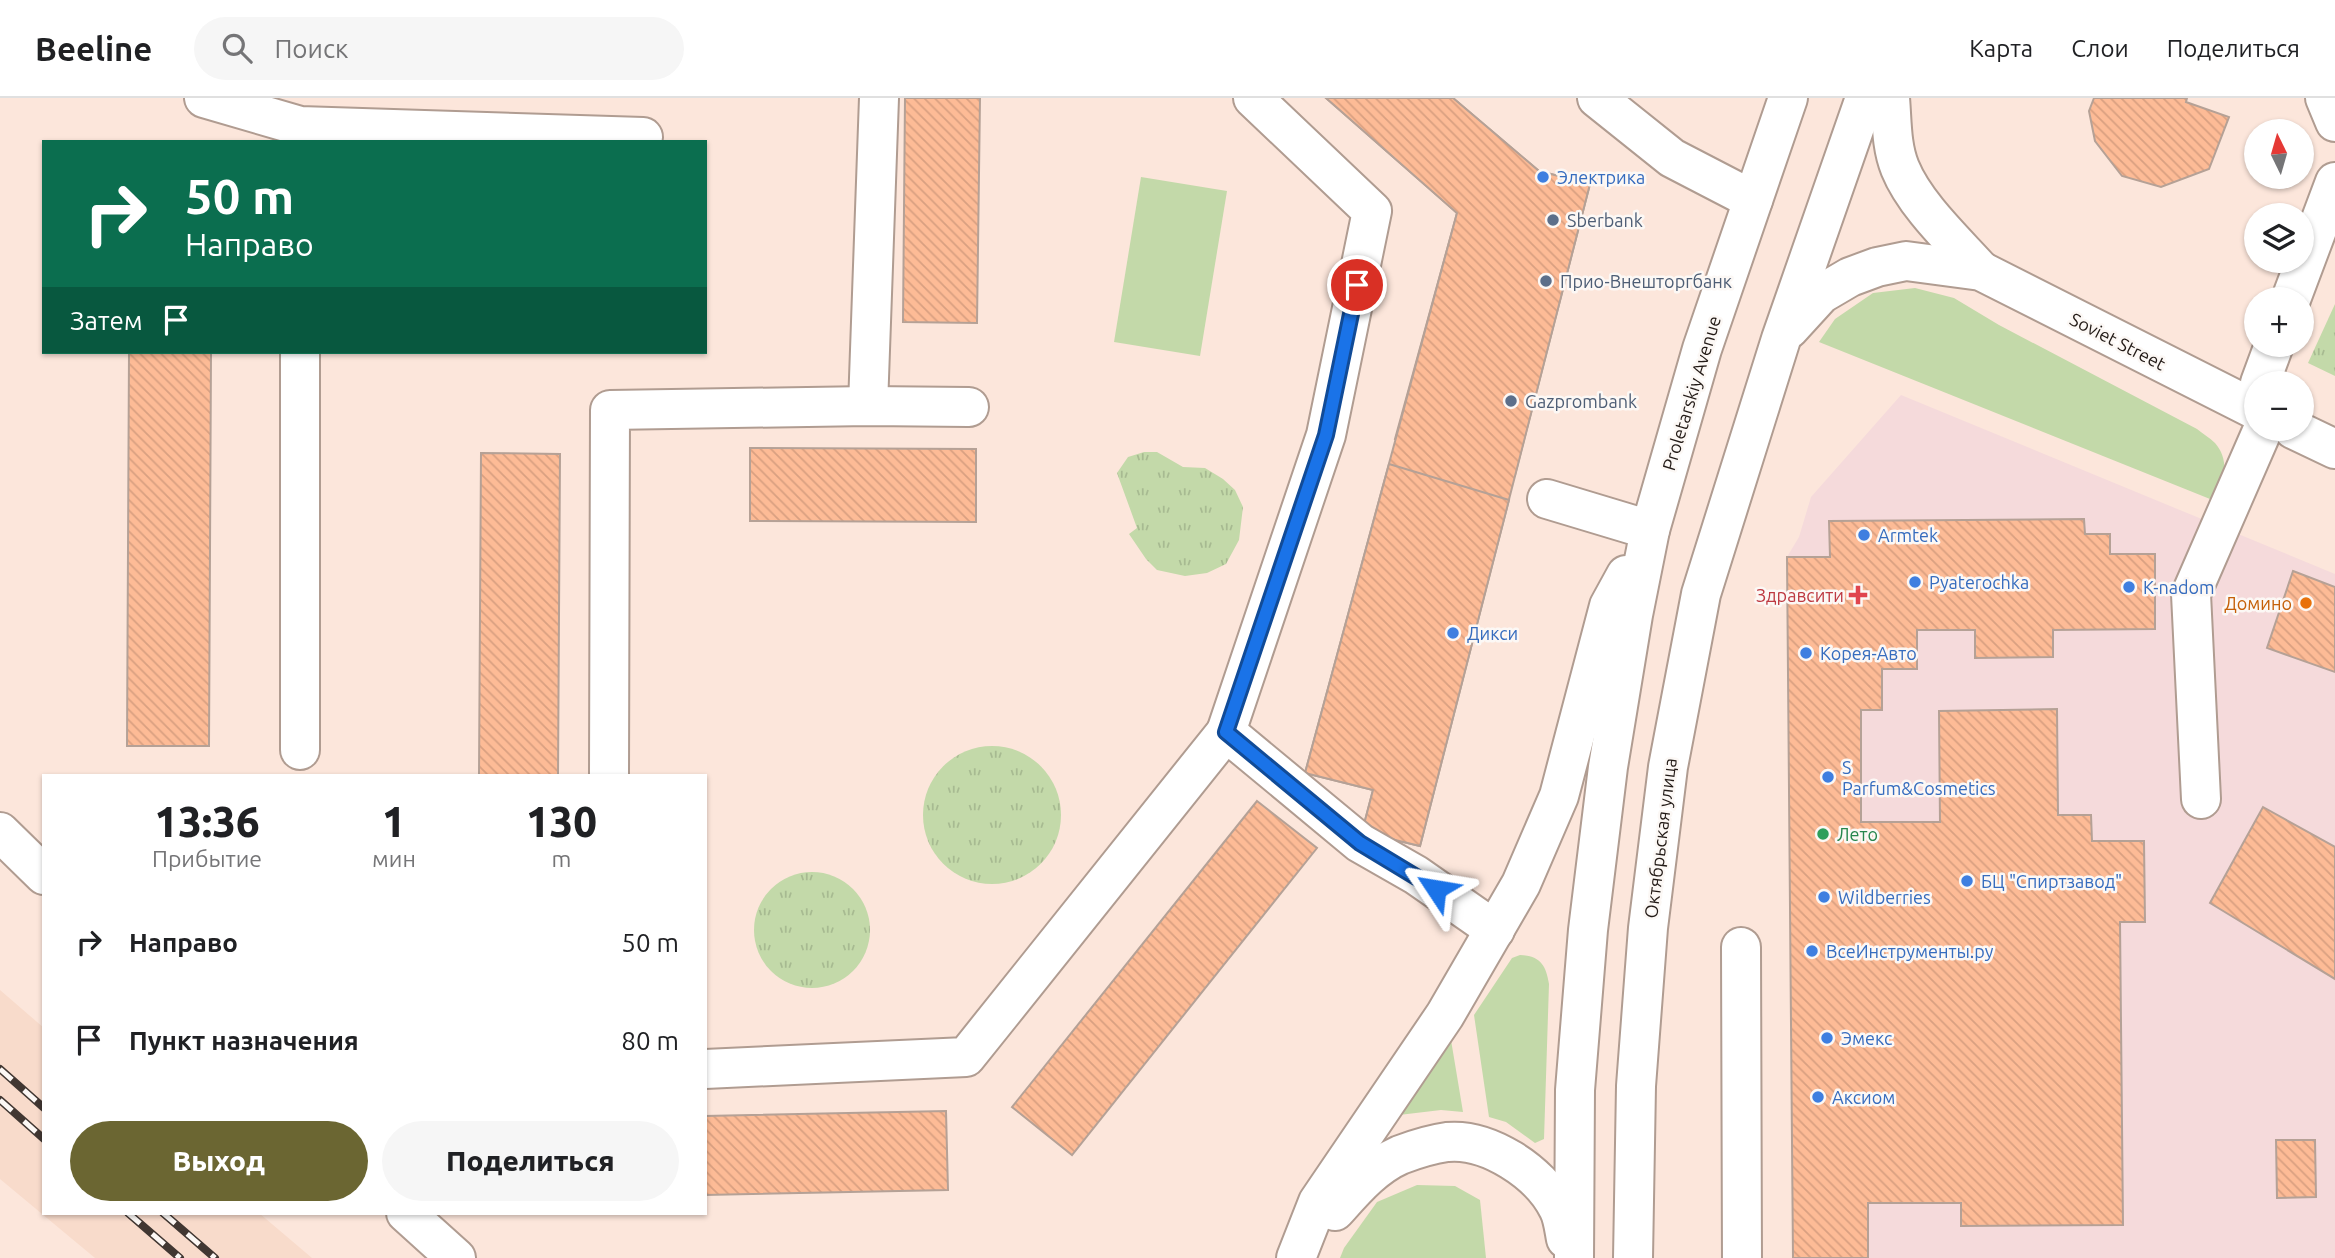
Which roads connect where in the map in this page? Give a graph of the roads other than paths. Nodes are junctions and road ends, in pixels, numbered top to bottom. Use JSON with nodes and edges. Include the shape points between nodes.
{"nodes":[{"id":1,"x":204,"y":98,"type":"edge"},
{"id":2,"x":879,"y":98,"type":"edge"},
{"id":3,"x":1253,"y":98,"type":"edge"},
{"id":4,"x":1597,"y":98,"type":"edge"},
{"id":5,"x":1788,"y":98,"type":"edge"},
{"id":6,"x":1866,"y":98,"type":"edge"},
{"id":7,"x":1890,"y":98,"type":"edge"},
{"id":8,"x":2325,"y":98,"type":"edge"},
{"id":9,"x":2335,"y":122,"type":"edge"},
{"id":10,"x":300,"y":134,"type":"edge"},
{"id":11,"x":643,"y":137,"type":"dead end"},
{"id":12,"x":2335,"y":182,"type":"edge"},
{"id":13,"x":1753,"y":200,"type":"junction"},
{"id":14,"x":1980,"y":271,"type":"junction"},
{"id":15,"x":2296,"y":287,"type":"edge"},
{"id":16,"x":1781,"y":339,"type":"junction"},
{"id":17,"x":300,"y":354,"type":"edge"},
{"id":18,"x":2244,"y":399,"type":"edge"},
{"id":19,"x":868,"y":406,"type":"junction"},
{"id":20,"x":969,"y":407,"type":"dead end"},
{"id":21,"x":2314,"y":439,"type":"edge"},
{"id":22,"x":2245,"y":441,"type":"edge"},
{"id":23,"x":2335,"y":449,"type":"edge"},
{"id":24,"x":1547,"y":499,"type":"dead end"},
{"id":25,"x":1650,"y":530,"type":"junction"},
{"id":26,"x":1226,"y":732,"type":"junction"},
{"id":27,"x":300,"y":750,"type":"dead end"},
{"id":28,"x":609,"y":774,"type":"edge"},
{"id":29,"x":2201,"y":799,"type":"dead end"},
{"id":30,"x":0,"y":832,"type":"edge"},
{"id":31,"x":42,"y":873,"type":"edge"},
{"id":32,"x":1495,"y":930,"type":"junction"},
{"id":33,"x":1741,"y":947,"type":"dead end"},
{"id":34,"x":707,"y":1069,"type":"edge"},
{"id":35,"x":408,"y":1215,"type":"edge"},
{"id":36,"x":456,"y":1258,"type":"edge"},
{"id":37,"x":1296,"y":1258,"type":"edge"},
{"id":38,"x":1314,"y":1258,"type":"edge"},
{"id":39,"x":1571,"y":1258,"type":"edge"},
{"id":40,"x":1633,"y":1258,"type":"edge"},
{"id":41,"x":1742,"y":1258,"type":"edge"}],
"edges":[{"from":1,"to":10,"type":"main road"},
{"from":2,"to":19,"type":"main road"},
{"from":3,"to":26,"type":"main road","via":[[1372,211],[1326,435]]},
{"from":4,"to":13,"type":"main road","via":[[1671,158]]},
{"from":5,"to":13,"type":"main road","name":"Proletarskiy Avenue"},
{"from":6,"to":16,"type":"main road"},
{"from":7,"to":14,"type":"main road","via":[[1899,167],[1913,192]]},
{"from":8,"to":9,"type":"main road"},
{"from":10,"to":11,"type":"main road"},
{"from":12,"to":15,"type":"main road"},
{"from":13,"to":25,"type":"main road","name":"Proletarskiy Avenue","via":[[1702,349]]},
{"from":14,"to":16,"type":"main road","via":[[1906,261],[1877,267],[1821,294]]},
{"from":14,"to":18,"type":"main road","name":"Soviet Street"},
{"from":16,"to":40,"type":"main road","name":"Октябрьская улица","via":[[1701,594],[1668,767],[1648,928],[1636,1086]]},
{"from":17,"to":27,"type":"main road"},
{"from":19,"to":20,"type":"main road"},
{"from":19,"to":28,"type":"main road","via":[[610,410]]},
{"from":21,"to":23,"type":"main road"},
{"from":22,"to":29,"type":"main road","via":[[2192,594]]},
{"from":24,"to":25,"type":"main road"},
{"from":25,"to":32,"type":"main road","via":[[1609,606],[1559,796],[1521,884]]},
{"from":25,"to":39,"type":"main road","via":[[1608,767],[1588,930],[1575,1090]]},
{"from":26,"to":32,"type":"main road","via":[[1360,843]]},
{"from":26,"to":34,"type":"main road","via":[[966,1057]]},
{"from":30,"to":31,"type":"main road"},
{"from":32,"to":37,"type":"main road","via":[[1445,1015],[1318,1202]]},
{"from":33,"to":41,"type":"main road"},
{"from":35,"to":36,"type":"main road"},
{"from":38,"to":39,"type":"main road","via":[[1335,1211],[1367,1175],[1399,1155],[1448,1142],[1482,1147],[1523,1166],[1545,1186],[1560,1210]]}]}
